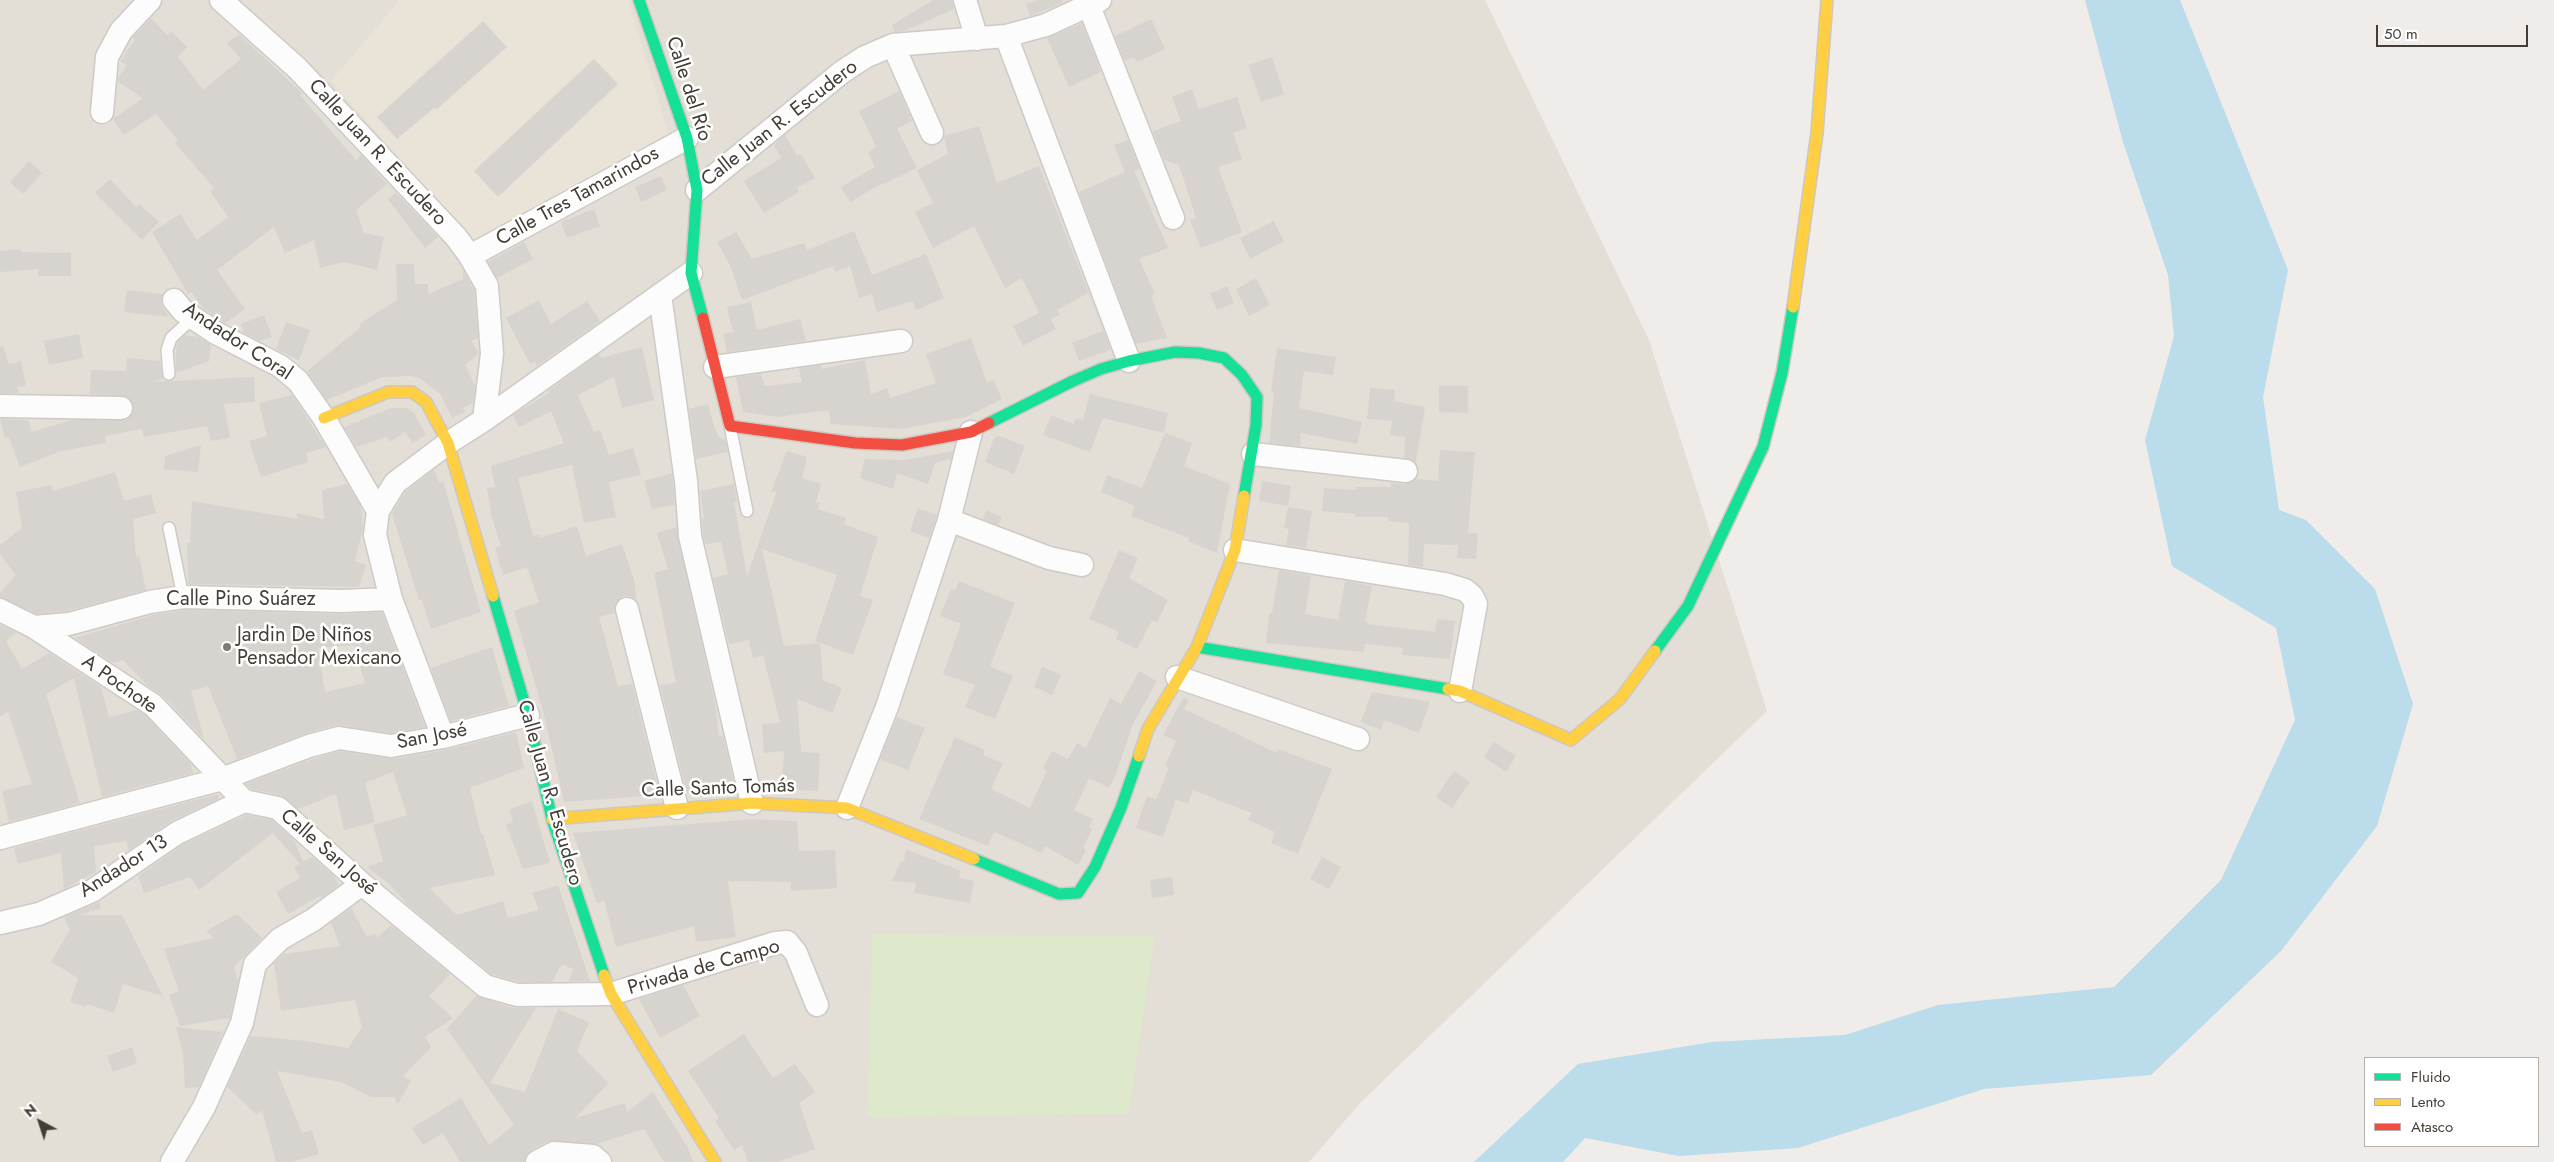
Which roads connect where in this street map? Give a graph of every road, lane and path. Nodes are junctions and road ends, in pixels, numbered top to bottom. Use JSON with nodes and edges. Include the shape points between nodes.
{"nodes":[{"id":1,"x":150,"y":0,"type":"edge"},
{"id":2,"x":221,"y":0,"type":"edge"},
{"id":3,"x":639,"y":0,"type":"edge"},
{"id":4,"x":965,"y":0,"type":"edge"},
{"id":5,"x":1827,"y":0,"type":"edge"},
{"id":6,"x":1094,"y":3,"type":"edge"},
{"id":7,"x":1006,"y":36,"type":"junction"},
{"id":8,"x":977,"y":39,"type":"junction"},
{"id":9,"x":893,"y":45,"type":"junction"},
{"id":10,"x":102,"y":112,"type":"dead end"},
{"id":11,"x":932,"y":133,"type":"dead end"},
{"id":12,"x":687,"y":138,"type":"junction"},
{"id":13,"x":697,"y":190,"type":"junction"},
{"id":14,"x":1173,"y":218,"type":"dead end"},
{"id":15,"x":470,"y":256,"type":"junction"},
{"id":16,"x":691,"y":273,"type":"junction"},
{"id":17,"x":660,"y":294,"type":"junction"},
{"id":18,"x":174,"y":300,"type":"dead end"},
{"id":19,"x":194,"y":317,"type":"junction"},
{"id":20,"x":901,"y":341,"type":"dead end"},
{"id":21,"x":1129,"y":361,"type":"junction"},
{"id":22,"x":715,"y":367,"type":"junction"},
{"id":23,"x":169,"y":374,"type":"dead end"},
{"id":24,"x":0,"y":406,"type":"edge"},
{"id":25,"x":120,"y":408,"type":"dead end"},
{"id":26,"x":324,"y":418,"type":"junction"},
{"id":27,"x":484,"y":420,"type":"junction"},
{"id":28,"x":730,"y":426,"type":"junction"},
{"id":29,"x":971,"y":432,"type":"junction"},
{"id":30,"x":448,"y":442,"type":"junction"},
{"id":31,"x":1253,"y":454,"type":"junction"},
{"id":32,"x":1406,"y":470,"type":"dead end"},
{"id":33,"x":378,"y":511,"type":"junction"},
{"id":34,"x":747,"y":511,"type":"dead end"},
{"id":35,"x":949,"y":520,"type":"junction"},
{"id":36,"x":169,"y":528,"type":"dead end"},
{"id":37,"x":1235,"y":550,"type":"junction"},
{"id":38,"x":1082,"y":565,"type":"dead end"},
{"id":39,"x":183,"y":597,"type":"junction"},
{"id":40,"x":391,"y":599,"type":"junction"},
{"id":41,"x":627,"y":609,"type":"dead end"},
{"id":42,"x":2,"y":612,"type":"edge"},
{"id":43,"x":34,"y":628,"type":"junction"},
{"id":44,"x":1197,"y":647,"type":"junction"},
{"id":45,"x":1177,"y":677,"type":"junction"},
{"id":46,"x":1460,"y":691,"type":"junction"},
{"id":47,"x":528,"y":714,"type":"junction"},
{"id":48,"x":443,"y":737,"type":"junction"},
{"id":49,"x":1358,"y":739,"type":"dead end"},
{"id":50,"x":222,"y":779,"type":"junction"},
{"id":51,"x":244,"y":801,"type":"junction"},
{"id":52,"x":752,"y":803,"type":"junction"},
{"id":53,"x":677,"y":808,"type":"junction"},
{"id":54,"x":847,"y":808,"type":"junction"},
{"id":55,"x":552,"y":819,"type":"junction"},
{"id":56,"x":0,"y":838,"type":"edge"},
{"id":57,"x":362,"y":884,"type":"junction"},
{"id":58,"x":0,"y":923,"type":"edge"},
{"id":59,"x":611,"y":994,"type":"junction"},
{"id":60,"x":817,"y":1005,"type":"dead end"},
{"id":61,"x":172,"y":1162,"type":"edge"},
{"id":62,"x":537,"y":1162,"type":"edge"},
{"id":63,"x":600,"y":1162,"type":"edge"},
{"id":64,"x":715,"y":1162,"type":"edge"}],
"edges":[{"from":1,"to":10,"type":"street","via":[[122,31],[107,57]]},
{"from":2,"to":15,"type":"street","name":"Calle Juan R. Escudero","via":[[297,68],[456,237]]},
{"from":3,"to":12,"type":"street","name":"Calle del Río"},
{"from":4,"to":8,"type":"street"},
{"from":5,"to":46,"type":"street","via":[[1817,133],[1803,247],[1782,373],[1763,447],[1688,606],[1620,699],[1571,740]]},
{"from":6,"to":7,"type":"street","name":"Calle Juan R. Escudero","via":[[1046,25]]},
{"from":6,"to":14,"type":"street"},
{"from":7,"to":8,"type":"street","name":"Calle Juan R. Escudero"},
{"from":7,"to":21,"type":"street"},
{"from":8,"to":9,"type":"street","name":"Calle Juan R. Escudero"},
{"from":9,"to":11,"type":"street"},
{"from":9,"to":13,"type":"street","name":"Calle Juan R. Escudero","via":[[842,72]]},
{"from":12,"to":13,"type":"street","name":"Calle del Río"},
{"from":12,"to":15,"type":"street","name":"Calle Tres Tamarindos"},
{"from":13,"to":16,"type":"street","name":"Calle Juan R. Escudero"},
{"from":15,"to":27,"type":"street","name":"Calle Juan R. Escudero","via":[[487,286],[492,354]]},
{"from":16,"to":17,"type":"street"},
{"from":16,"to":22,"type":"street","name":"Calle Juan R. Escudero"},
{"from":17,"to":27,"type":"street"},
{"from":17,"to":52,"type":"street","via":[[686,481],[690,536]]},
{"from":18,"to":19,"type":"street","name":"Andador Coral","via":[[183,311]]},
{"from":19,"to":23,"type":"lane","via":[[171,338],[167,350]]},
{"from":19,"to":26,"type":"street","name":"Andador Coral","via":[[216,333],[280,366],[298,381]]},
{"from":20,"to":22,"type":"street"},
{"from":21,"to":29,"type":"street","via":[[1073,381]]},
{"from":21,"to":31,"type":"street","via":[[1175,352],[1224,358],[1242,375],[1257,397]]},
{"from":22,"to":28,"type":"street","name":"Calle Juan R. Escudero"},
{"from":24,"to":25,"type":"street"},
{"from":26,"to":30,"type":"street","name":"Calle Juan R. Escudero","via":[[388,392],[412,392],[426,402]]},
{"from":26,"to":33,"type":"street","name":"Andador Coral"},
{"from":27,"to":30,"type":"street"},
{"from":28,"to":29,"type":"street","via":[[855,443],[902,445]]},
{"from":28,"to":34,"type":"lane"},
{"from":29,"to":35,"type":"street"},
{"from":30,"to":33,"type":"street","via":[[395,483]]},
{"from":30,"to":47,"type":"street","name":"Calle Juan R. Escudero"},
{"from":31,"to":32,"type":"street"},
{"from":31,"to":37,"type":"street"},
{"from":33,"to":40,"type":"street","via":[[375,535]]},
{"from":35,"to":38,"type":"street","via":[[1049,558]]},
{"from":35,"to":54,"type":"street","via":[[887,707]]},
{"from":36,"to":39,"type":"lane"},
{"from":37,"to":44,"type":"street"},
{"from":37,"to":46,"type":"street","via":[[1465,590],[1476,604]]},
{"from":39,"to":40,"type":"street","name":"Calle Pino Suárez"},
{"from":39,"to":43,"type":"street","name":"Calle Pino Suárez","via":[[150,602],[69,624]]},
{"from":40,"to":48,"type":"street"},
{"from":41,"to":53,"type":"street"},
{"from":42,"to":43,"type":"street","name":"A Pochote"},
{"from":43,"to":50,"type":"street","name":"A Pochote","via":[[153,705]]},
{"from":44,"to":45,"type":"street"},
{"from":44,"to":46,"type":"street"},
{"from":45,"to":49,"type":"street"},
{"from":45,"to":54,"type":"street","name":"Calle Santo Tomás","via":[[1148,729],[1121,808],[1095,867],[1078,893],[1058,894]]},
{"from":47,"to":48,"type":"street","name":"San José"},
{"from":47,"to":55,"type":"street","name":"Calle Juan R. Escudero"},
{"from":48,"to":50,"type":"street","name":"San José","via":[[391,746],[339,738]]},
{"from":50,"to":51,"type":"street"},
{"from":50,"to":56,"type":"street"},
{"from":51,"to":57,"type":"street","name":"Calle San José","via":[[278,808]]},
{"from":51,"to":58,"type":"street","name":"Andador 13","via":[[177,833],[92,891],[39,914]]},
{"from":52,"to":53,"type":"street","name":"Calle Santo Tomás"},
{"from":52,"to":54,"type":"street","name":"Calle Santo Tomás"},
{"from":53,"to":55,"type":"street","name":"Calle Santo Tomás"},
{"from":55,"to":59,"type":"street","name":"Calle Juan R. Escudero"},
{"from":57,"to":59,"type":"street","name":"Calle San José","via":[[485,986],[517,996]]},
{"from":57,"to":61,"type":"street","via":[[313,920],[280,938],[255,964],[242,1023],[204,1106]]},
{"from":59,"to":60,"type":"street","name":"Privada de Campo","via":[[787,942],[796,953]]},
{"from":59,"to":64,"type":"street","name":"Calle Juan R. Escudero"},
{"from":62,"to":63,"type":"street","via":[[554,1154],[593,1156]]}]}
